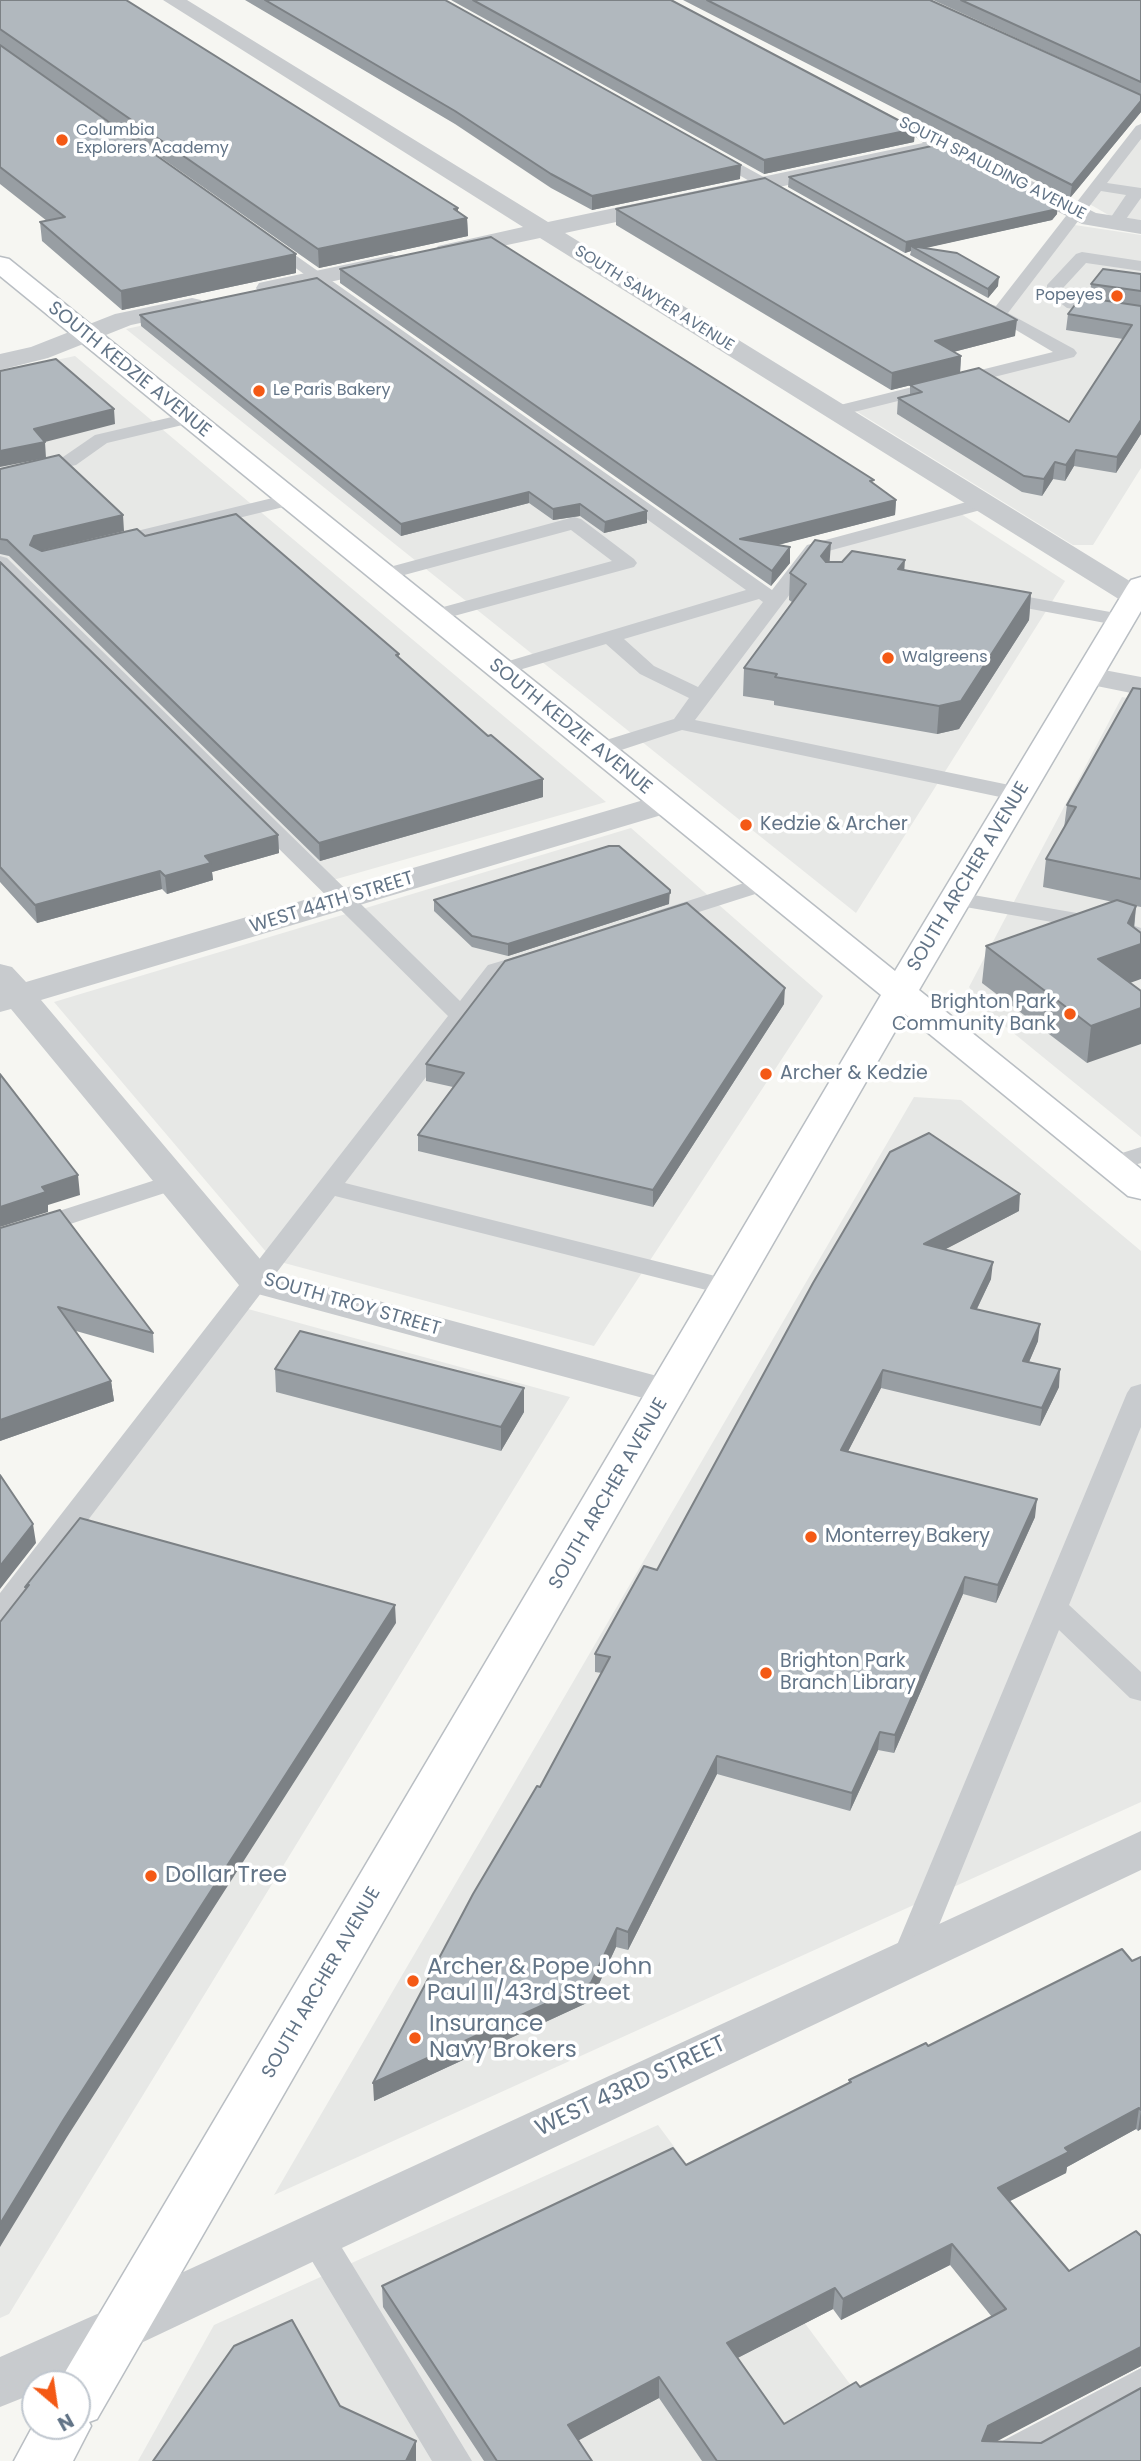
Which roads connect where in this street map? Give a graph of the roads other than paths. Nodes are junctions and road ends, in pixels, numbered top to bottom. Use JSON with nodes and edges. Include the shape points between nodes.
{"nodes":[{"id":1,"x":173,"y":0,"type":"edge"},
{"id":2,"x":909,"y":127,"type":"edge"},
{"id":3,"x":1141,"y":129,"type":"edge"},
{"id":4,"x":695,"y":145,"type":"edge"},
{"id":5,"x":944,"y":145,"type":"junction"},
{"id":6,"x":764,"y":183,"type":"junction"},
{"id":7,"x":1097,"y":186,"type":"junction"},
{"id":8,"x":1139,"y":192,"type":"edge"},
{"id":9,"x":800,"y":203,"type":"edge"},
{"id":10,"x":1076,"y":213,"type":"junction"},
{"id":11,"x":1115,"y":223,"type":"junction"},
{"id":12,"x":1141,"y":227,"type":"edge"},
{"id":13,"x":543,"y":230,"type":"junction"},
{"id":14,"x":256,"y":232,"type":"edge"},
{"id":15,"x":1082,"y":257,"type":"joint"},
{"id":16,"x":0,"y":264,"type":"edge"},
{"id":17,"x":1141,"y":266,"type":"edge"},
{"id":18,"x":319,"y":278,"type":"junction"},
{"id":19,"x":241,"y":294,"type":"edge"},
{"id":20,"x":215,"y":300,"type":"edge"},
{"id":21,"x":975,"y":301,"type":"edge"},
{"id":22,"x":999,"y":314,"type":"junction"},
{"id":23,"x":1141,"y":314,"type":"edge"},
{"id":24,"x":86,"y":335,"type":"junction"},
{"id":25,"x":0,"y":362,"type":"edge"},
{"id":26,"x":834,"y":412,"type":"junction"},
{"id":27,"x":189,"y":418,"type":"junction"},
{"id":28,"x":0,"y":476,"type":"edge"},
{"id":29,"x":289,"y":500,"type":"junction"},
{"id":30,"x":981,"y":504,"type":"junction"},
{"id":31,"x":96,"y":546,"type":"edge"},
{"id":32,"x":0,"y":562,"type":"edge"},
{"id":33,"x":382,"y":575,"type":"junction"},
{"id":34,"x":976,"y":593,"type":"edge"},
{"id":35,"x":768,"y":596,"type":"junction"},
{"id":36,"x":1132,"y":601,"type":"edge"},
{"id":37,"x":432,"y":616,"type":"junction"},
{"id":38,"x":609,"y":637,"type":"junction"},
{"id":39,"x":499,"y":670,"type":"junction"},
{"id":40,"x":1088,"y":676,"type":"junction"},
{"id":41,"x":1141,"y":686,"type":"edge"},
{"id":42,"x":701,"y":696,"type":"junction"},
{"id":43,"x":681,"y":723,"type":"junction"},
{"id":44,"x":597,"y":750,"type":"junction"},
{"id":45,"x":1019,"y":794,"type":"junction"},
{"id":46,"x":664,"y":804,"type":"junction"},
{"id":47,"x":763,"y":884,"type":"junction"},
{"id":48,"x":343,"y":899,"type":"junction"},
{"id":49,"x":956,"y":899,"type":"junction"},
{"id":50,"x":634,"y":926,"type":"edge"},
{"id":51,"x":1141,"y":936,"type":"edge"},
{"id":52,"x":559,"y":950,"type":"edge"},
{"id":53,"x":6,"y":990,"type":"edge"},
{"id":54,"x":899,"y":994,"type":"junction"},
{"id":55,"x":461,"y":1016,"type":"junction"},
{"id":56,"x":1126,"y":1160,"type":"edge"},
{"id":57,"x":174,"y":1182,"type":"junction"},
{"id":58,"x":329,"y":1187,"type":"junction"},
{"id":59,"x":1141,"y":1188,"type":"edge"},
{"id":60,"x":0,"y":1239,"type":"edge"},
{"id":61,"x":257,"y":1281,"type":"junction"},
{"id":62,"x":730,"y":1288,"type":"junction"},
{"id":63,"x":669,"y":1392,"type":"junction"},
{"id":64,"x":1141,"y":1393,"type":"edge"},
{"id":65,"x":1054,"y":1608,"type":"junction"},
{"id":66,"x":0,"y":1614,"type":"edge"},
{"id":67,"x":1141,"y":1690,"type":"edge"},
{"id":68,"x":1141,"y":1849,"type":"edge"},
{"id":69,"x":909,"y":1957,"type":"junction"},
{"id":70,"x":314,"y":2236,"type":"junction"},
{"id":71,"x":122,"y":2326,"type":"junction"},
{"id":72,"x":91,"y":2378,"type":"edge"},
{"id":73,"x":0,"y":2383,"type":"edge"},
{"id":74,"x":1141,"y":2385,"type":"edge"},
{"id":75,"x":55,"y":2440,"type":"edge"},
{"id":76,"x":42,"y":2461,"type":"edge"},
{"id":77,"x":453,"y":2461,"type":"edge"},
{"id":78,"x":1001,"y":2461,"type":"edge"}],
"edges":[{"from":1,"to":13,"type":"street","name":"SOUTH SAWYER AVENUE"},
{"from":2,"to":5,"type":"street","name":"SOUTH SPAULDING AVENUE"},
{"from":3,"to":7,"type":"lane"},
{"from":4,"to":6,"type":"lane"},
{"from":5,"to":6,"type":"street"},
{"from":5,"to":10,"type":"street","name":"SOUTH SPAULDING AVENUE"},
{"from":6,"to":9,"type":"lane"},
{"from":6,"to":13,"type":"street"},
{"from":7,"to":8,"type":"lane"},
{"from":7,"to":10,"type":"lane"},
{"from":8,"to":11,"type":"lane"},
{"from":10,"to":11,"type":"street","name":"SOUTH SPAULDING AVENUE"},
{"from":10,"to":22,"type":"lane"},
{"from":11,"to":12,"type":"street","name":"SOUTH SPAULDING AVENUE"},
{"from":13,"to":18,"type":"street"},
{"from":13,"to":26,"type":"street","name":"SOUTH SAWYER AVENUE"},
{"from":14,"to":18,"type":"lane"},
{"from":15,"to":17,"type":"lane"},
{"from":15,"to":23,"type":"lane","via":[[1053,289],[1060,297],[1073,304]]},
{"from":16,"to":24,"type":"main road","name":"SOUTH KEDZIE AVENUE"},
{"from":18,"to":19,"type":"street"},
{"from":18,"to":35,"type":"lane"},
{"from":20,"to":24,"type":"street","via":[[124,319]]},
{"from":21,"to":22,"type":"lane"},
{"from":22,"to":26,"type":"lane","via":[[1068,353]]},
{"from":24,"to":25,"type":"street"},
{"from":24,"to":27,"type":"main road","name":"SOUTH KEDZIE AVENUE"},
{"from":26,"to":30,"type":"street","name":"SOUTH SAWYER AVENUE"},
{"from":27,"to":28,"type":"lane","via":[[101,439],[69,461]]},
{"from":27,"to":29,"type":"main road","name":"SOUTH KEDZIE AVENUE"},
{"from":29,"to":31,"type":"lane"},
{"from":29,"to":33,"type":"main road","name":"SOUTH KEDZIE AVENUE"},
{"from":30,"to":35,"type":"lane","via":[[814,548]]},
{"from":30,"to":36,"type":"street","name":"SOUTH SAWYER AVENUE"},
{"from":32,"to":48,"type":"lane"},
{"from":33,"to":37,"type":"main road","name":"SOUTH KEDZIE AVENUE"},
{"from":33,"to":37,"type":"lane","via":[[574,523],[628,562]]},
{"from":34,"to":36,"type":"lane"},
{"from":35,"to":38,"type":"lane"},
{"from":35,"to":42,"type":"lane"},
{"from":36,"to":40,"type":"main road","name":"SOUTH ARCHER AVENUE"},
{"from":37,"to":39,"type":"main road","name":"SOUTH KEDZIE AVENUE"},
{"from":38,"to":39,"type":"lane"},
{"from":38,"to":42,"type":"lane","via":[[647,670]]},
{"from":39,"to":44,"type":"main road","name":"SOUTH KEDZIE AVENUE"},
{"from":40,"to":41,"type":"street"},
{"from":40,"to":45,"type":"main road","name":"SOUTH ARCHER AVENUE"},
{"from":42,"to":43,"type":"lane"},
{"from":43,"to":44,"type":"lane"},
{"from":43,"to":45,"type":"lane"},
{"from":44,"to":46,"type":"main road","name":"SOUTH KEDZIE AVENUE"},
{"from":45,"to":49,"type":"main road","name":"SOUTH ARCHER AVENUE"},
{"from":46,"to":47,"type":"main road","name":"SOUTH KEDZIE AVENUE"},
{"from":46,"to":48,"type":"street","name":"WEST 44TH STREET"},
{"from":47,"to":50,"type":"lane"},
{"from":47,"to":54,"type":"main road","name":"SOUTH KEDZIE AVENUE"},
{"from":48,"to":53,"type":"street","name":"WEST 44TH STREET"},
{"from":48,"to":55,"type":"lane"},
{"from":49,"to":51,"type":"lane","via":[[1109,925]]},
{"from":49,"to":54,"type":"main road","name":"SOUTH ARCHER AVENUE"},
{"from":52,"to":55,"type":"lane","via":[[496,970]]},
{"from":53,"to":57,"type":"street","name":"SOUTH TROY STREET"},
{"from":54,"to":56,"type":"main road","name":"SOUTH KEDZIE AVENUE"},
{"from":54,"to":62,"type":"main road","name":"SOUTH ARCHER AVENUE"},
{"from":55,"to":58,"type":"lane"},
{"from":56,"to":59,"type":"main road","name":"SOUTH KEDZIE AVENUE"},
{"from":57,"to":60,"type":"lane"},
{"from":57,"to":61,"type":"street","name":"SOUTH TROY STREET"},
{"from":58,"to":61,"type":"lane"},
{"from":58,"to":62,"type":"lane"},
{"from":61,"to":63,"type":"street","name":"SOUTH TROY STREET"},
{"from":61,"to":66,"type":"lane"},
{"from":62,"to":63,"type":"main road","name":"SOUTH ARCHER AVENUE"},
{"from":63,"to":71,"type":"main road","name":"SOUTH ARCHER AVENUE"},
{"from":64,"to":65,"type":"lane"},
{"from":65,"to":67,"type":"lane"},
{"from":65,"to":69,"type":"lane"},
{"from":68,"to":69,"type":"street","name":"WEST 43RD STREET"},
{"from":69,"to":70,"type":"street","name":"WEST 43RD STREET"},
{"from":70,"to":71,"type":"street","name":"WEST 43RD STREET"},
{"from":70,"to":77,"type":"lane"},
{"from":71,"to":72,"type":"main road","name":"SOUTH ARCHER AVENUE"},
{"from":71,"to":73,"type":"street","name":"WEST 43RD STREET"},
{"from":74,"to":78,"type":"lane"},
{"from":75,"to":76,"type":"main road"}]}
